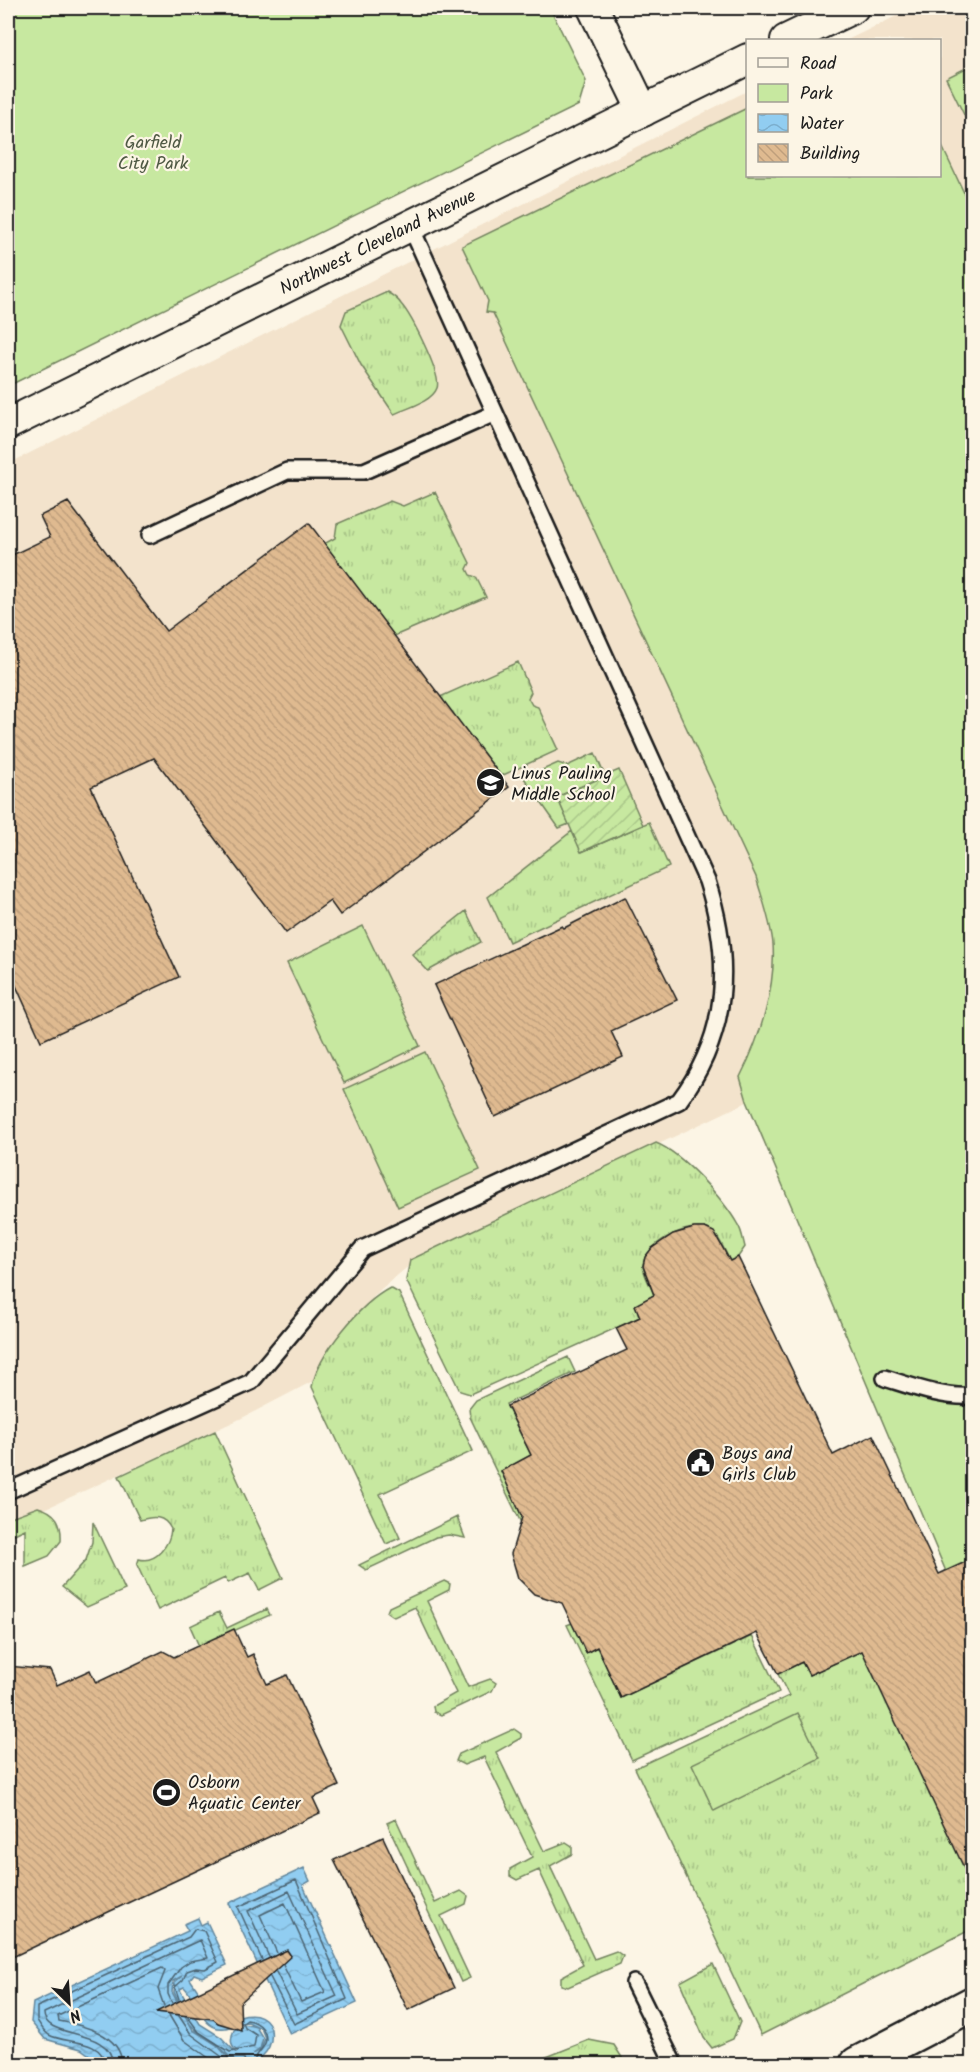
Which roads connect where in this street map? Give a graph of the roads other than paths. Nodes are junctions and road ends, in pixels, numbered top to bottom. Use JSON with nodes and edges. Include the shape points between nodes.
{"nodes":[{"id":1,"x":592,"y":8,"type":"edge"},
{"id":2,"x":852,"y":8,"type":"edge"},
{"id":3,"x":788,"y":39,"type":"edge"},
{"id":4,"x":746,"y":60,"type":"edge"},
{"id":5,"x":643,"y":111,"type":"junction"},
{"id":6,"x":410,"y":225,"type":"junction"},
{"id":7,"x":495,"y":413,"type":"junction"},
{"id":8,"x":8,"y":424,"type":"edge"},
{"id":9,"x":150,"y":534,"type":"dead end"},
{"id":10,"x":885,"y":1378,"type":"dead end"},
{"id":11,"x":972,"y":1396,"type":"edge"},
{"id":12,"x":8,"y":1491,"type":"edge"},
{"id":13,"x":634,"y":1983,"type":"dead end"},
{"id":14,"x":972,"y":2004,"type":"edge"},
{"id":15,"x":674,"y":2064,"type":"edge"},
{"id":16,"x":857,"y":2064,"type":"edge"}],
"edges":[{"from":1,"to":5,"type":"street"},
{"from":2,"to":3,"type":"street"},
{"from":4,"to":5,"type":"street","name":"Northwest Cleveland Avenue"},
{"from":5,"to":6,"type":"street","name":"Northwest Cleveland Avenue"},
{"from":6,"to":7,"type":"lane"},
{"from":6,"to":8,"type":"street","name":"Northwest Cleveland Avenue"},
{"from":7,"to":9,"type":"lane","via":[[364,471],[287,471]]},
{"from":7,"to":12,"type":"lane","via":[[704,873],[718,914],[724,986],[713,1033],[696,1078],[679,1101],[362,1249],[250,1382]]},
{"from":10,"to":11,"type":"lane","via":[[927,1391]]},
{"from":13,"to":15,"type":"lane"},
{"from":14,"to":16,"type":"main road"}]}
